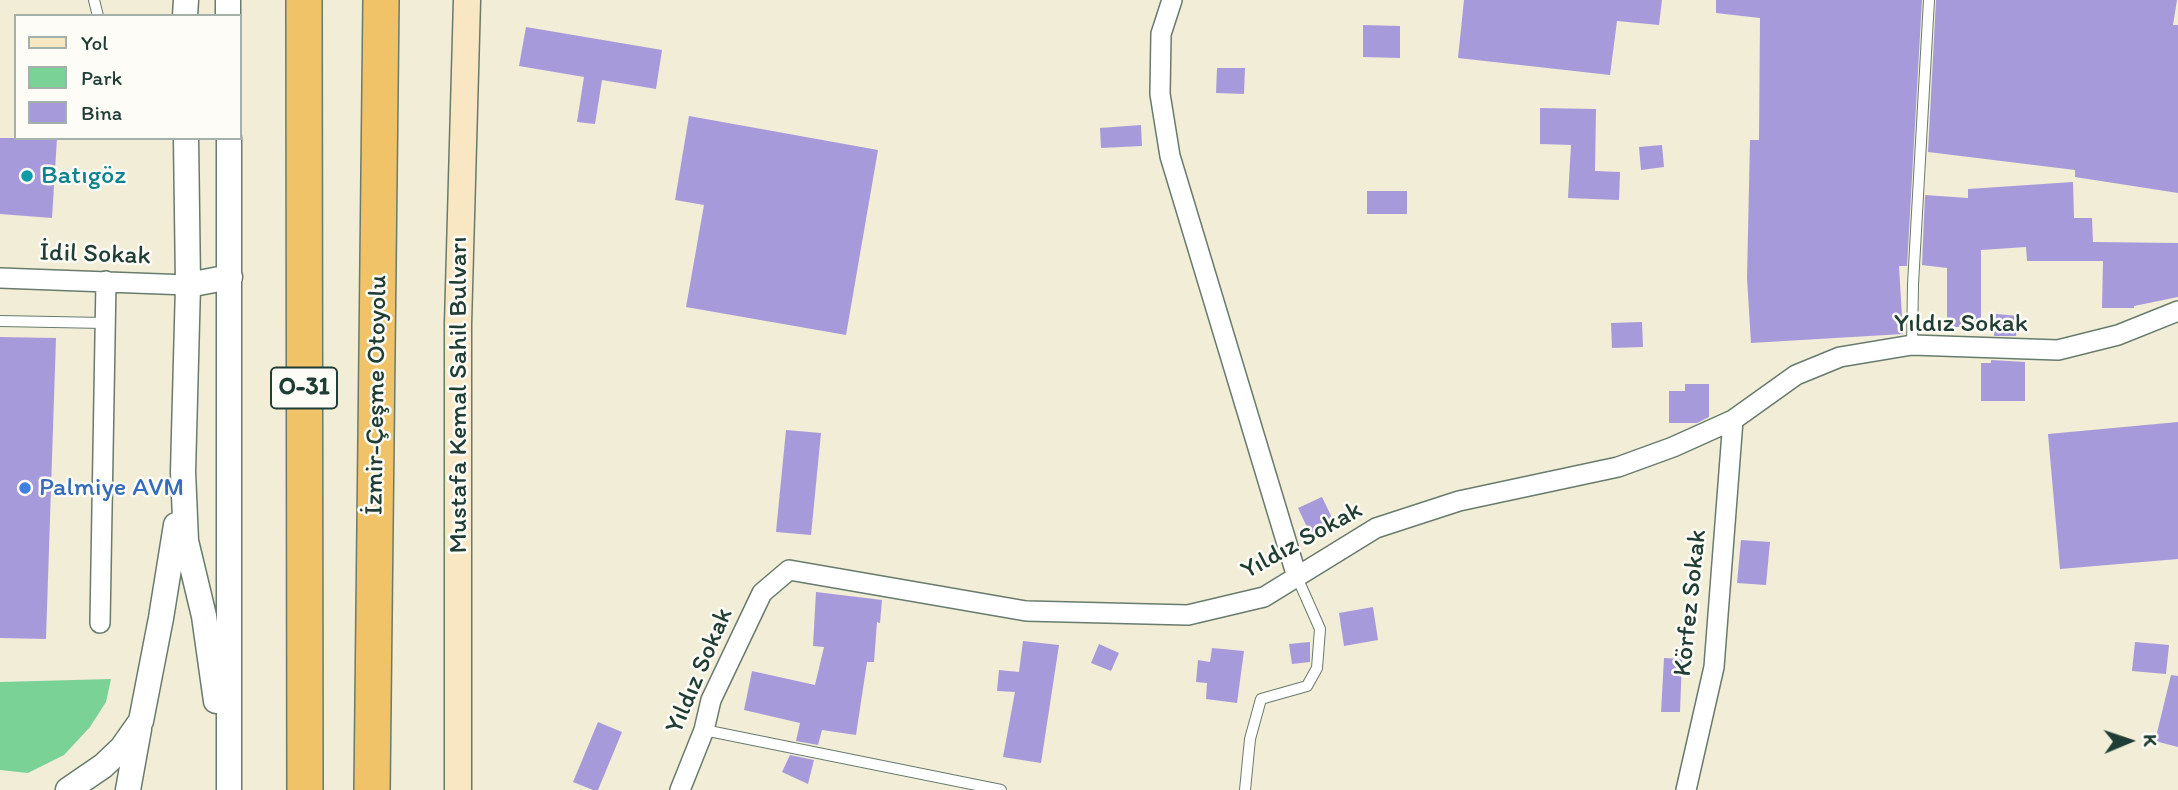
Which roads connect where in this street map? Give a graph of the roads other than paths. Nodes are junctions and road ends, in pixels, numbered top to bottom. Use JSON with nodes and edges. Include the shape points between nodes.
{"nodes":[{"id":1,"x":304,"y":0,"type":"edge"},
{"id":2,"x":381,"y":0,"type":"edge"},
{"id":3,"x":467,"y":0,"type":"edge"},
{"id":4,"x":1172,"y":0,"type":"edge"},
{"id":5,"x":1929,"y":0,"type":"edge"},
{"id":6,"x":186,"y":140,"type":"edge"},
{"id":7,"x":229,"y":140,"type":"edge"},
{"id":8,"x":230,"y":277,"type":"junction"},
{"id":9,"x":0,"y":278,"type":"edge"},
{"id":10,"x":106,"y":281,"type":"junction"},
{"id":11,"x":188,"y":285,"type":"junction"},
{"id":12,"x":2178,"y":312,"type":"edge"},
{"id":13,"x":0,"y":321,"type":"edge"},
{"id":14,"x":105,"y":323,"type":"junction"},
{"id":15,"x":1912,"y":345,"type":"junction"},
{"id":16,"x":1733,"y":420,"type":"junction"},
{"id":17,"x":183,"y":472,"type":"junction"},
{"id":18,"x":1297,"y":578,"type":"junction"},
{"id":19,"x":100,"y":623,"type":"dead end"},
{"id":20,"x":374,"y":694,"type":"junction"},
{"id":21,"x":141,"y":721,"type":"junction"},
{"id":22,"x":704,"y":730,"type":"junction"},
{"id":23,"x":229,"y":785,"type":"edge"},
{"id":24,"x":303,"y":786,"type":"edge"},
{"id":25,"x":68,"y":790,"type":"edge"},
{"id":26,"x":128,"y":790,"type":"edge"},
{"id":27,"x":372,"y":790,"type":"edge"},
{"id":28,"x":383,"y":790,"type":"edge"},
{"id":29,"x":458,"y":790,"type":"edge"},
{"id":30,"x":680,"y":790,"type":"edge"},
{"id":31,"x":1001,"y":790,"type":"edge"},
{"id":32,"x":1245,"y":790,"type":"edge"},
{"id":33,"x":1686,"y":790,"type":"edge"}],
"edges":[{"from":1,"to":24,"type":"highway","number":"O-31"},
{"from":2,"to":20,"type":"highway","name":"İzmir-Çeşme Otoyolu"},
{"from":3,"to":29,"type":"main road","name":"Mustafa Kemal Sahil Bulvarı","via":[[458,324]]},
{"from":4,"to":18,"type":"street","via":[[1161,34],[1160,94],[1170,156]]},
{"from":5,"to":15,"type":"lane"},
{"from":6,"to":11,"type":"street"},
{"from":7,"to":8,"type":"street"},
{"from":8,"to":11,"type":"street"},
{"from":8,"to":23,"type":"street"},
{"from":9,"to":10,"type":"street","name":"İdil Sokak"},
{"from":10,"to":11,"type":"street","name":"İdil Sokak"},
{"from":10,"to":14,"type":"street"},
{"from":11,"to":17,"type":"street"},
{"from":12,"to":15,"type":"street","name":"Yıldız Sokak","via":[[2118,335],[2058,350]]},
{"from":13,"to":14,"type":"lane"},
{"from":14,"to":19,"type":"street"},
{"from":15,"to":16,"type":"street","name":"Yıldız Sokak","via":[[1840,357],[1796,374]]},
{"from":16,"to":18,"type":"street","name":"Yıldız Sokak","via":[[1618,467],[1459,501],[1376,528]]},
{"from":16,"to":33,"type":"street","name":"Körfez Sokak","via":[[1714,667]]},
{"from":17,"to":21,"type":"street"},
{"from":17,"to":23,"type":"street","via":[[186,541],[204,616]]},
{"from":18,"to":22,"type":"street","name":"Yıldız Sokak","via":[[1264,597],[1188,615],[1026,611],[789,570],[762,593],[711,700]]},
{"from":18,"to":32,"type":"lane","via":[[1320,629],[1317,668],[1307,686],[1261,699],[1250,739]]},
{"from":20,"to":27,"type":"highway","name":"İzmir-Çeşme Otoyolu"},
{"from":20,"to":28,"type":"highway"},
{"from":21,"to":25,"type":"street","via":[[103,766]]},
{"from":21,"to":26,"type":"street"},
{"from":22,"to":30,"type":"street","name":"Yıldız Sokak"},
{"from":22,"to":31,"type":"lane"}]}
